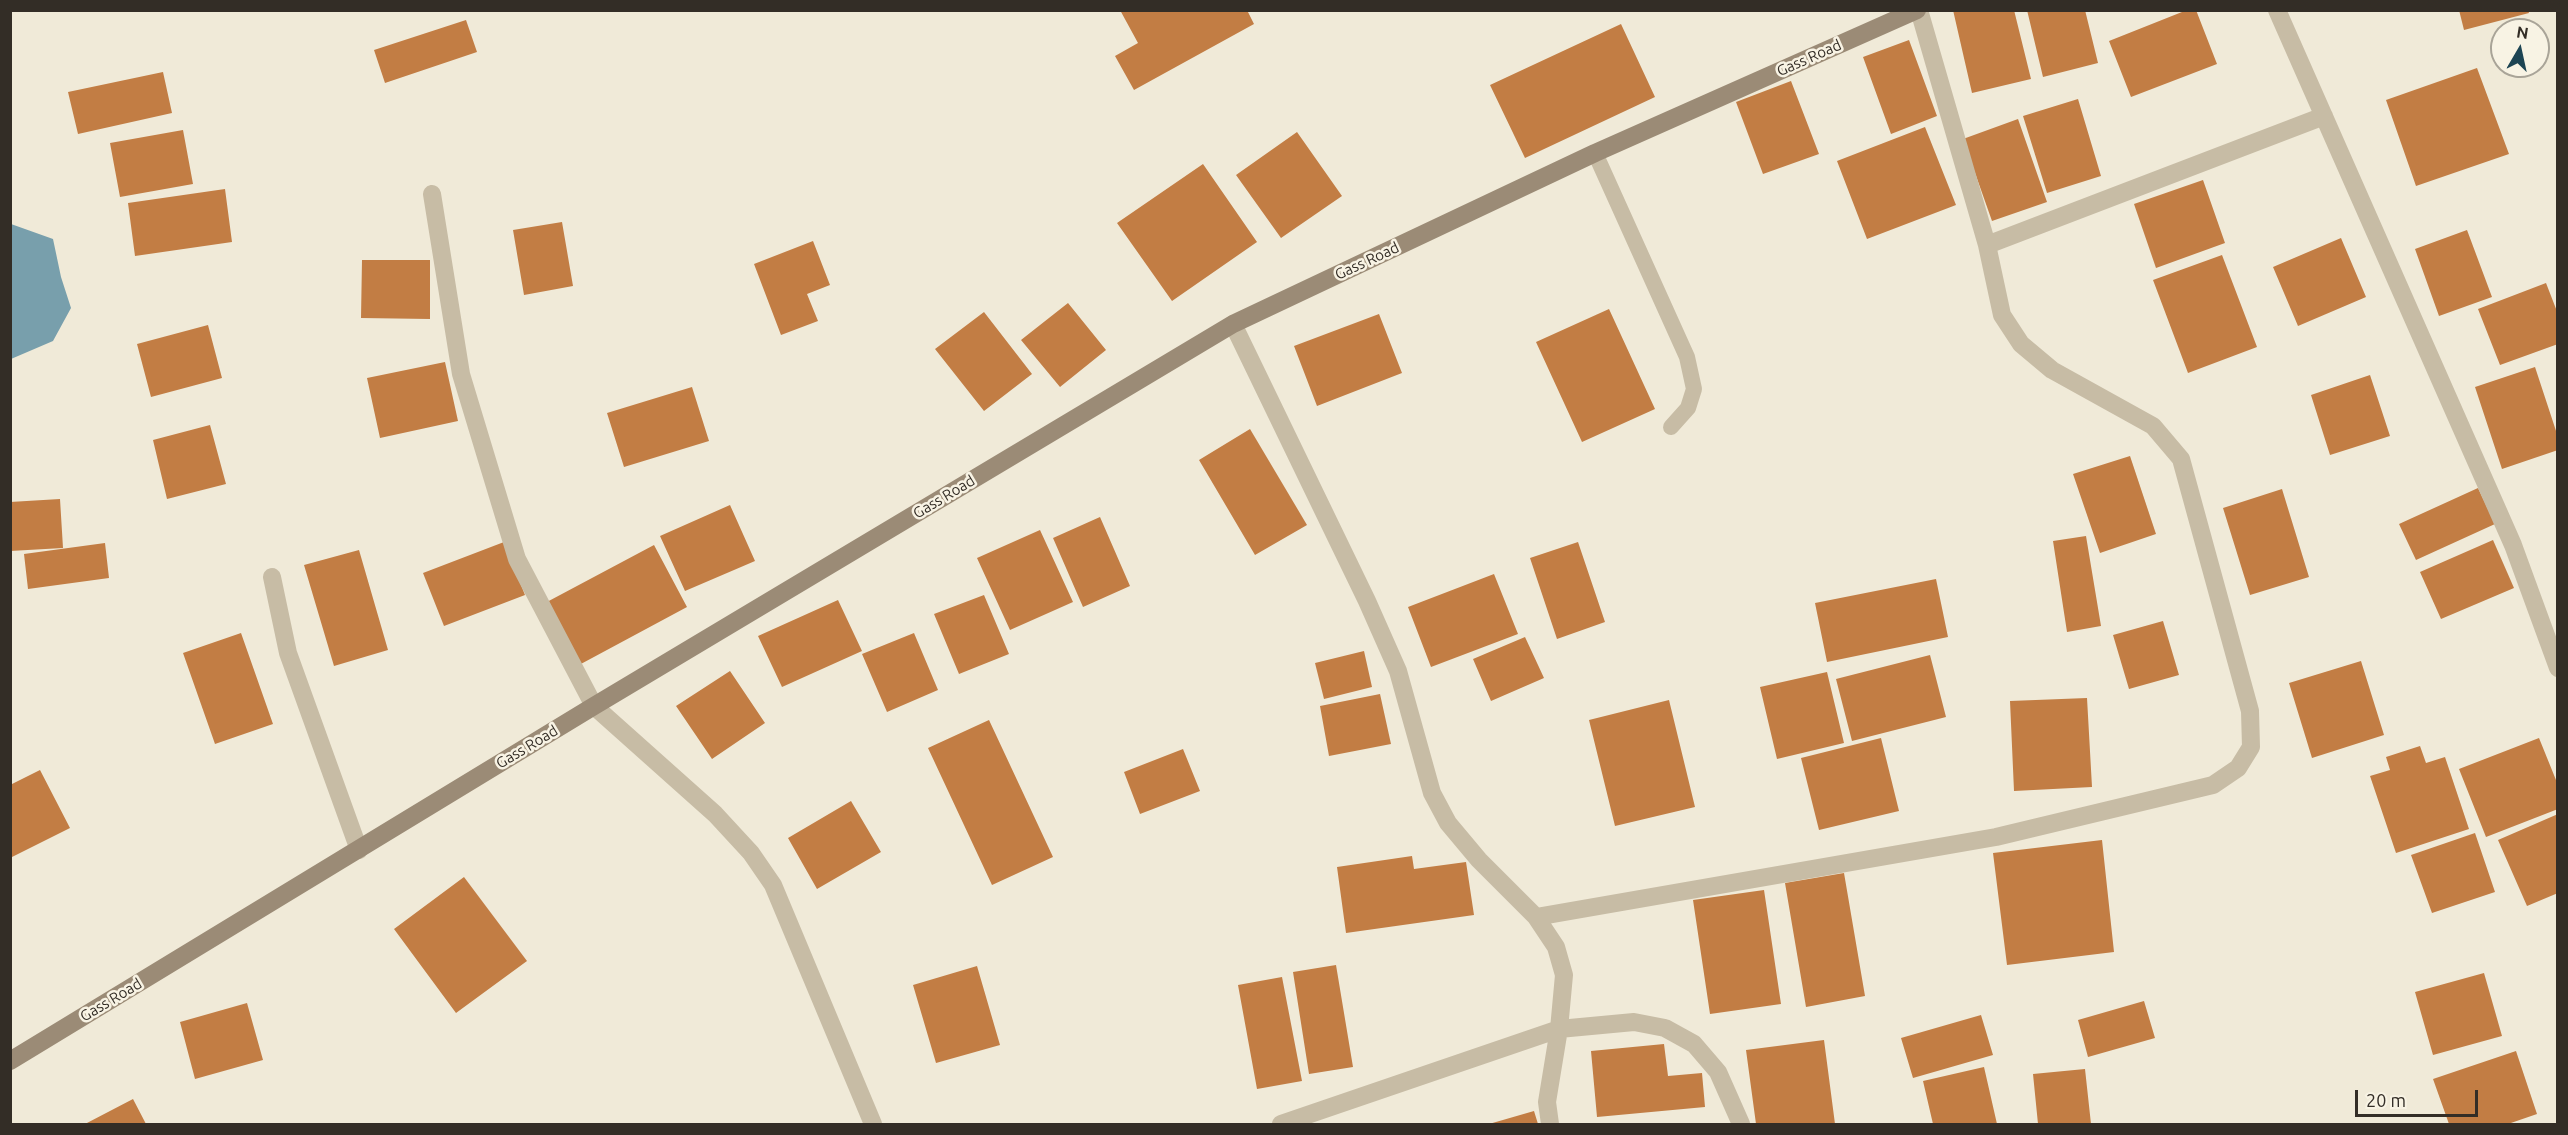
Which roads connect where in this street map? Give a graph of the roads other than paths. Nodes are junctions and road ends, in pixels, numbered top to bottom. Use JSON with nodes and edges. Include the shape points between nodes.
{"nodes":[{"id":1,"x":1918,"y":10,"type":"edge"},
{"id":2,"x":2277,"y":10,"type":"edge"},
{"id":3,"x":2324,"y":116,"type":"junction"},
{"id":4,"x":1595,"y":153,"type":"junction"},
{"id":5,"x":432,"y":194,"type":"dead end"},
{"id":6,"x":1988,"y":245,"type":"junction"},
{"id":7,"x":1233,"y":324,"type":"junction"},
{"id":8,"x":1671,"y":427,"type":"dead end"},
{"id":9,"x":272,"y":577,"type":"dead end"},
{"id":10,"x":2558,"y":668,"type":"edge"},
{"id":11,"x":594,"y":706,"type":"junction"},
{"id":12,"x":359,"y":850,"type":"junction"},
{"id":13,"x":1536,"y":917,"type":"junction"},
{"id":14,"x":1559,"y":1029,"type":"junction"},
{"id":15,"x":10,"y":1061,"type":"edge"},
{"id":16,"x":873,"y":1125,"type":"edge"},
{"id":17,"x":1281,"y":1125,"type":"edge"},
{"id":18,"x":1550,"y":1125,"type":"edge"},
{"id":19,"x":1741,"y":1125,"type":"edge"}],
"edges":[{"from":1,"to":4,"type":"main road","name":"Gass Road"},
{"from":1,"to":6,"type":"street"},
{"from":2,"to":3,"type":"street"},
{"from":3,"to":6,"type":"street"},
{"from":3,"to":10,"type":"street","via":[[2513,545]]},
{"from":4,"to":7,"type":"main road","name":"Gass Road"},
{"from":4,"to":8,"type":"lane","via":[[1687,357],[1694,389],[1688,408]]},
{"from":5,"to":11,"type":"street","via":[[461,374],[517,559]]},
{"from":6,"to":13,"type":"street","via":[[2002,315],[2021,344],[2052,370],[2153,426],[2181,459],[2250,711],[2251,747],[2238,768],[2213,785],[1996,837]]},
{"from":7,"to":11,"type":"main road","name":"Gass Road"},
{"from":7,"to":13,"type":"street","via":[[1398,671],[1432,793],[1448,823],[1479,860]]},
{"from":9,"to":12,"type":"street","via":[[288,652]]},
{"from":11,"to":12,"type":"main road","name":"Gass Road"},
{"from":11,"to":16,"type":"street","via":[[715,814],[751,853],[773,885]]},
{"from":12,"to":15,"type":"main road","name":"Gass Road"},
{"from":13,"to":14,"type":"street","via":[[1556,947],[1564,975]]},
{"from":14,"to":17,"type":"street"},
{"from":14,"to":18,"type":"street","via":[[1548,1102]]},
{"from":14,"to":19,"type":"street","via":[[1634,1022],[1665,1028],[1694,1044],[1718,1072]]}]}
